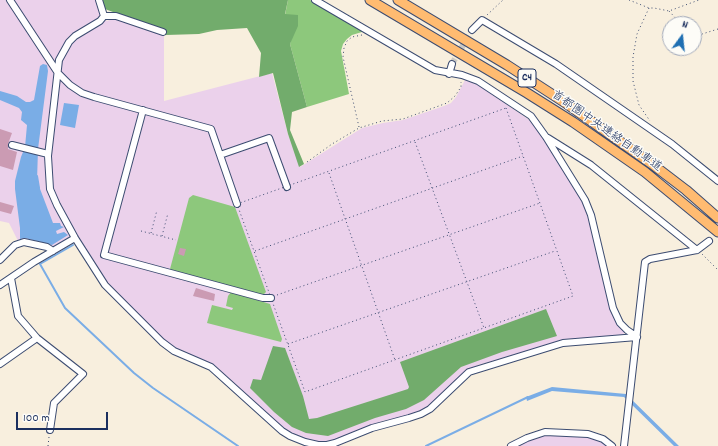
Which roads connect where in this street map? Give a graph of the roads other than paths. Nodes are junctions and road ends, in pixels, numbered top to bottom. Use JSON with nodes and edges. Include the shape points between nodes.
{"nodes":[{"id":1,"x":10,"y":0,"type":"edge"},
{"id":2,"x":99,"y":0,"type":"edge"},
{"id":3,"x":315,"y":0,"type":"edge"},
{"id":4,"x":370,"y":0,"type":"edge"},
{"id":5,"x":398,"y":0,"type":"edge"},
{"id":6,"x":104,"y":16,"type":"junction"},
{"id":7,"x":472,"y":30,"type":"tunnel mouth"},
{"id":8,"x":162,"y":32,"type":"dead end"},
{"id":9,"x":452,"y":64,"type":"tunnel mouth"},
{"id":10,"x":58,"y":73,"type":"junction"},
{"id":11,"x":449,"y":74,"type":"junction"},
{"id":12,"x":143,"y":110,"type":"junction"},
{"id":13,"x":546,"y":137,"type":"junction"},
{"id":14,"x":12,"y":145,"type":"dead end"},
{"id":15,"x":45,"y":154,"type":"junction"},
{"id":16,"x":220,"y":155,"type":"junction"},
{"id":17,"x":718,"y":181,"type":"edge"},
{"id":18,"x":287,"y":187,"type":"dead end"},
{"id":19,"x":238,"y":204,"type":"road end"},
{"id":20,"x":718,"y":218,"type":"edge"},
{"id":21,"x":718,"y":232,"type":"edge"},
{"id":22,"x":75,"y":238,"type":"junction"},
{"id":23,"x":709,"y":241,"type":"dead end"},
{"id":24,"x":697,"y":250,"type":"junction"},
{"id":25,"x":53,"y":251,"type":"junction"},
{"id":26,"x":0,"y":260,"type":"edge"},
{"id":27,"x":11,"y":278,"type":"junction"},
{"id":28,"x":0,"y":285,"type":"edge"},
{"id":29,"x":271,"y":298,"type":"road end"},
{"id":30,"x":637,"y":337,"type":"junction"},
{"id":31,"x":37,"y":338,"type":"junction"},
{"id":32,"x":0,"y":364,"type":"edge"},
{"id":33,"x":50,"y":430,"type":"road end"},
{"id":34,"x":511,"y":446,"type":"edge"},
{"id":35,"x":612,"y":446,"type":"edge"},
{"id":36,"x":624,"y":446,"type":"edge"}],
"edges":[{"from":1,"to":10,"type":"street"},
{"from":2,"to":6,"type":"street"},
{"from":3,"to":11,"type":"street","via":[[435,70]]},
{"from":4,"to":21,"type":"highway","name":"首都圏中央連絡自動車道","number":"C4","via":[[573,122],[645,172]]},
{"from":5,"to":20,"type":"highway","name":"首都圏中央連絡自動車道","number":"C4","via":[[507,65],[566,104],[652,164]]},
{"from":6,"to":8,"type":"street","via":[[116,16]]},
{"from":6,"to":10,"type":"street","via":[[69,42],[59,60]]},
{"from":7,"to":17,"type":"street","via":[[482,20],[556,64],[672,144]]},
{"from":9,"to":11,"type":"street"},
{"from":10,"to":12,"type":"street","via":[[82,92]]},
{"from":10,"to":15,"type":"street"},
{"from":11,"to":13,"type":"street","via":[[462,75],[478,81],[531,116]]},
{"from":12,"to":16,"type":"street","via":[[211,129]]},
{"from":12,"to":29,"type":"street","via":[[104,255]]},
{"from":13,"to":24,"type":"street","via":[[590,165]]},
{"from":13,"to":30,"type":"street","via":[[585,200],[613,308],[620,323]]},
{"from":14,"to":15,"type":"street"},
{"from":15,"to":22,"type":"street","via":[[50,189]]},
{"from":16,"to":18,"type":"street","via":[[269,138]]},
{"from":16,"to":19,"type":"street"},
{"from":22,"to":25,"type":"street"},
{"from":22,"to":30,"type":"street","via":[[105,284],[162,342],[174,351],[211,367],[286,434],[318,445],[335,444],[372,428],[421,414],[430,409],[469,372],[489,365],[563,343]]},
{"from":23,"to":24,"type":"street"},
{"from":24,"to":30,"type":"street","via":[[645,262]]},
{"from":25,"to":26,"type":"street","via":[[24,242],[15,245]]},
{"from":25,"to":27,"type":"street"},
{"from":27,"to":28,"type":"street"},
{"from":27,"to":31,"type":"street","via":[[18,316]]},
{"from":30,"to":36,"type":"street"},
{"from":31,"to":32,"type":"street"},
{"from":31,"to":33,"type":"street","via":[[83,374],[54,403]]},
{"from":34,"to":35,"type":"street","via":[[546,432],[588,434],[603,439]]}]}
